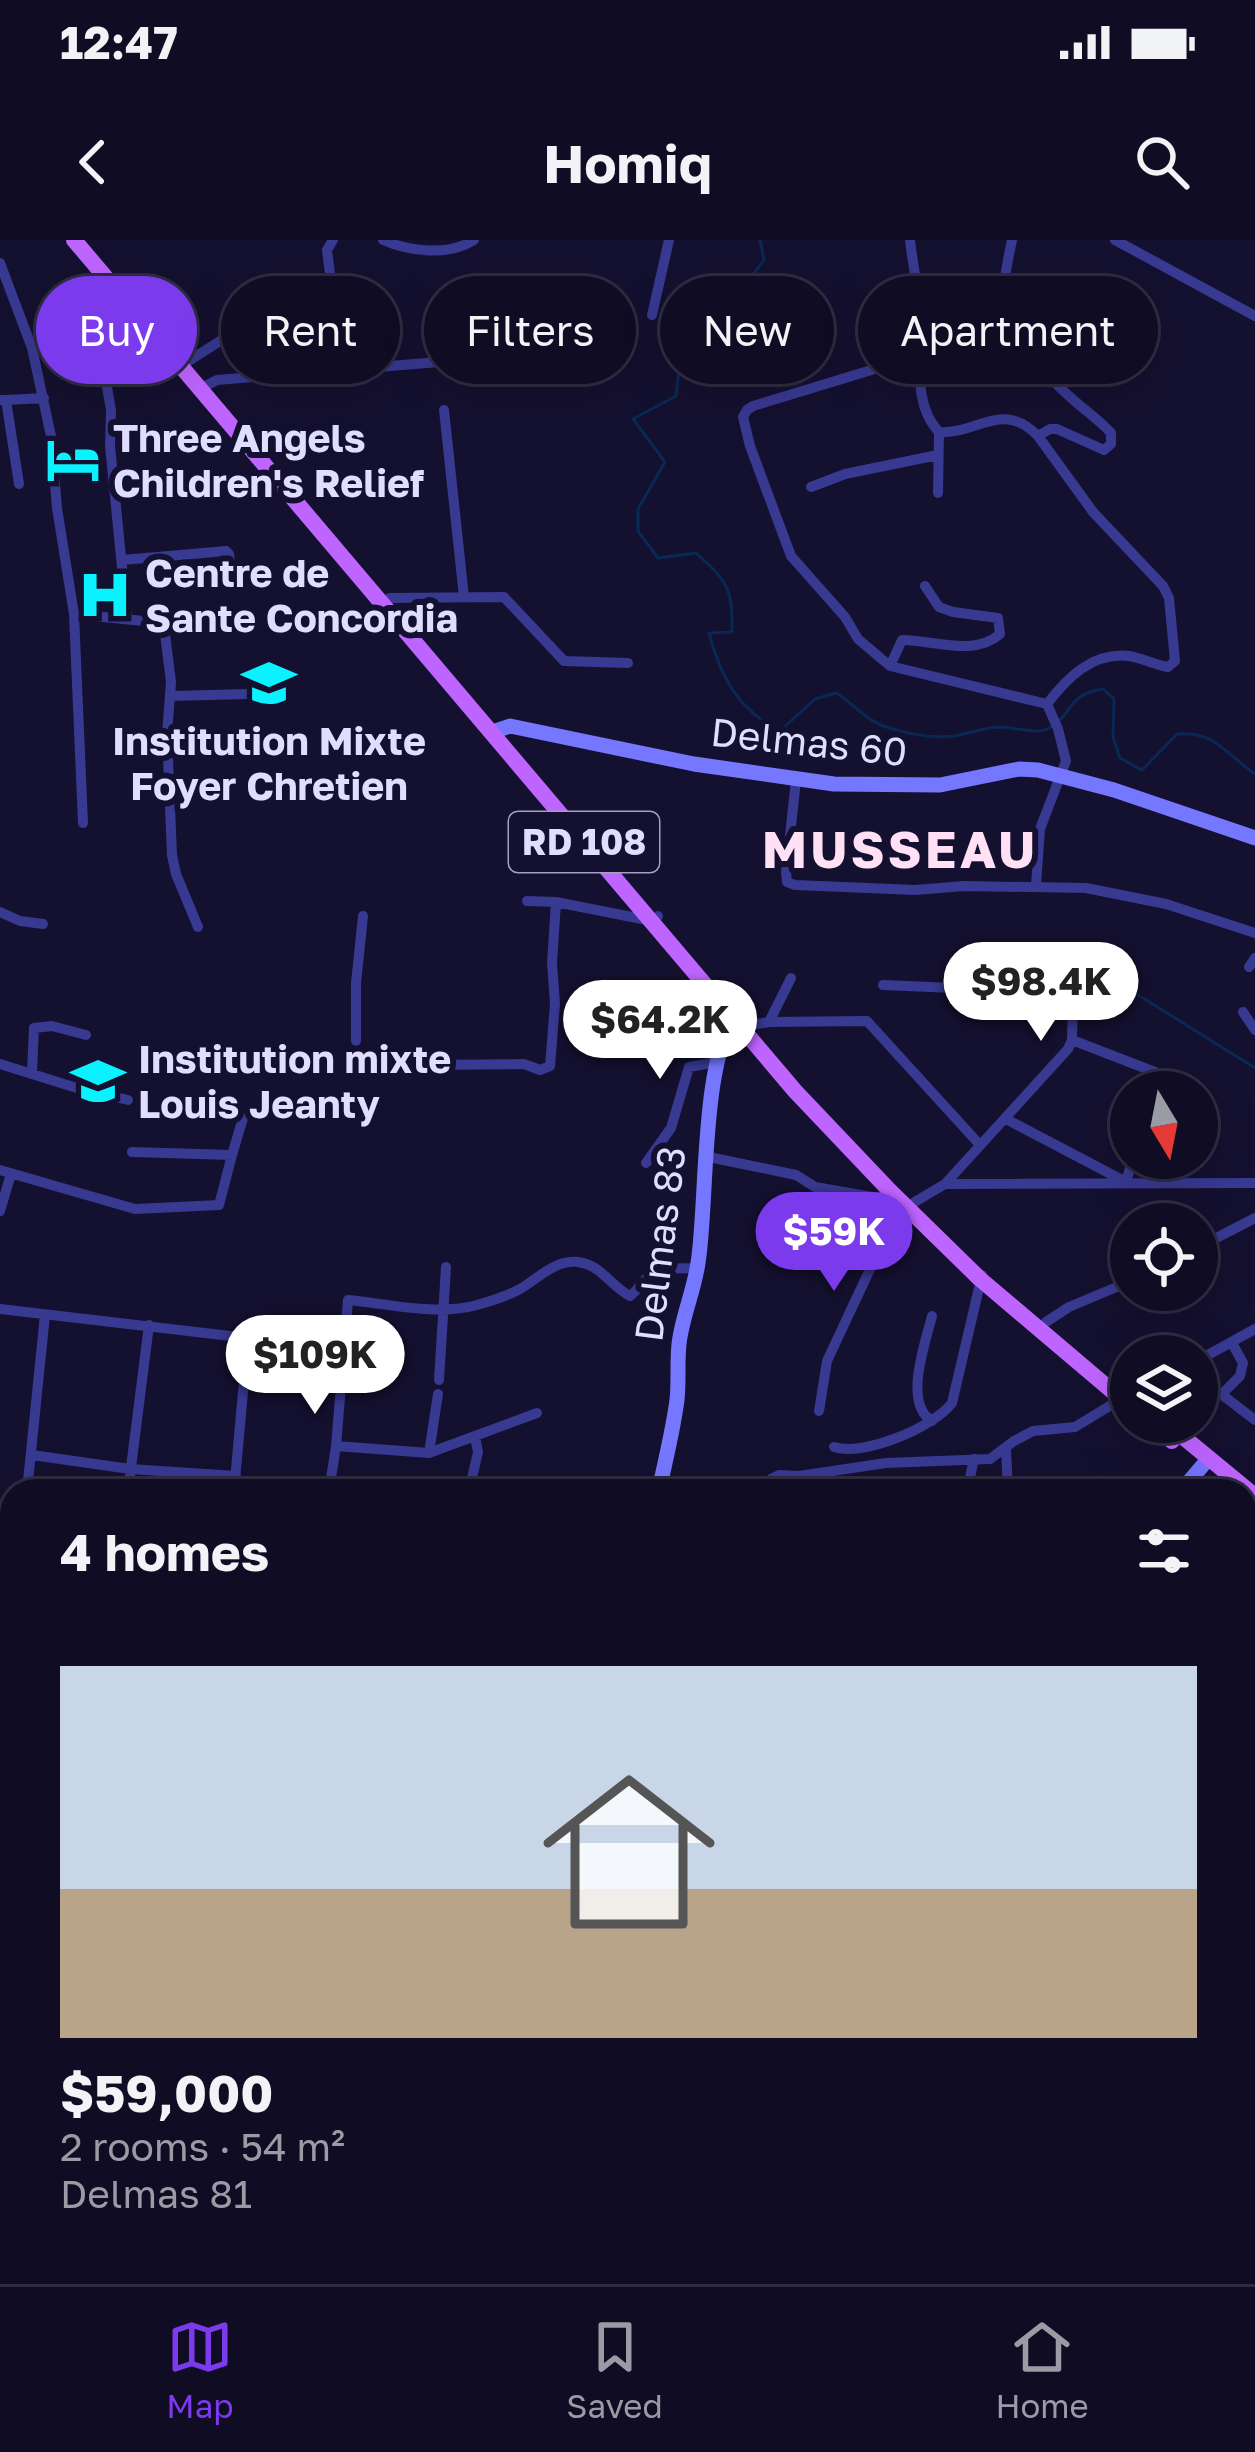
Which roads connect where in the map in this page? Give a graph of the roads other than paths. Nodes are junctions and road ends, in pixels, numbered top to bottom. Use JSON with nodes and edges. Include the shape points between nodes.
{"nodes":[{"id":1,"x":74,"y":240,"type":"edge"},
{"id":2,"x":87,"y":240,"type":"edge"},
{"id":3,"x":333,"y":240,"type":"edge"},
{"id":4,"x":383,"y":240,"type":"edge"},
{"id":5,"x":474,"y":240,"type":"edge"},
{"id":6,"x":670,"y":240,"type":"edge"},
{"id":7,"x":910,"y":240,"type":"edge"},
{"id":8,"x":1012,"y":240,"type":"edge"},
{"id":9,"x":1115,"y":240,"type":"edge"},
{"id":10,"x":0,"y":263,"type":"edge"},
{"id":11,"x":106,"y":276,"type":"edge"},
{"id":12,"x":115,"y":276,"type":"edge"},
{"id":13,"x":331,"y":276,"type":"edge"},
{"id":14,"x":914,"y":276,"type":"edge"},
{"id":15,"x":0,"y":306,"type":"edge"},
{"id":16,"x":18,"y":308,"type":"junction"},
{"id":17,"x":652,"y":315,"type":"dead end"},
{"id":18,"x":1255,"y":316,"type":"edge"},
{"id":19,"x":858,"y":374,"type":"edge"},
{"id":20,"x":197,"y":376,"type":"edge"},
{"id":21,"x":197,"y":379,"type":"edge"},
{"id":22,"x":221,"y":380,"type":"edge"},
{"id":23,"x":106,"y":384,"type":"edge"},
{"id":24,"x":921,"y":384,"type":"edge"},
{"id":25,"x":203,"y":386,"type":"junction"},
{"id":26,"x":44,"y":398,"type":"junction"},
{"id":27,"x":3,"y":400,"type":"edge"},
{"id":28,"x":444,"y":410,"type":"dead end"},
{"id":29,"x":939,"y":432,"type":"junction"},
{"id":30,"x":1038,"y":436,"type":"junction"},
{"id":31,"x":938,"y":455,"type":"junction"},
{"id":32,"x":19,"y":484,"type":"dead end"},
{"id":33,"x":812,"y":488,"type":"dead end"},
{"id":34,"x":938,"y":493,"type":"dead end"},
{"id":35,"x":122,"y":560,"type":"junction"},
{"id":36,"x":925,"y":586,"type":"dead end"},
{"id":37,"x":233,"y":587,"type":"dead end"},
{"id":38,"x":464,"y":597,"type":"junction"},
{"id":39,"x":389,"y":598,"type":"junction"},
{"id":40,"x":74,"y":614,"type":"junction"},
{"id":41,"x":128,"y":618,"type":"junction"},
{"id":42,"x":628,"y":663,"type":"dead end"},
{"id":43,"x":890,"y":666,"type":"junction"},
{"id":44,"x":248,"y":694,"type":"dead end"},
{"id":45,"x":171,"y":695,"type":"junction"},
{"id":46,"x":1047,"y":704,"type":"junction"},
{"id":47,"x":495,"y":730,"type":"junction"},
{"id":48,"x":1061,"y":775,"type":"junction"},
{"id":49,"x":796,"y":780,"type":"junction"},
{"id":50,"x":83,"y":824,"type":"dead end"},
{"id":51,"x":1255,"y":838,"type":"edge"},
{"id":52,"x":1036,"y":885,"type":"junction"},
{"id":53,"x":527,"y":901,"type":"dead end"},
{"id":54,"x":556,"y":902,"type":"junction"},
{"id":55,"x":0,"y":912,"type":"edge"},
{"id":56,"x":363,"y":916,"type":"dead end"},
{"id":57,"x":655,"y":919,"type":"junction"},
{"id":58,"x":43,"y":924,"type":"dead end"},
{"id":59,"x":199,"y":927,"type":"dead end"},
{"id":60,"x":1255,"y":933,"type":"edge"},
{"id":61,"x":791,"y":978,"type":"dead end"},
{"id":62,"x":883,"y":985,"type":"dead end"},
{"id":63,"x":1243,"y":1012,"type":"dead end"},
{"id":64,"x":748,"y":1018,"type":"junction"},
{"id":65,"x":1255,"y":1030,"type":"edge"},
{"id":66,"x":86,"y":1035,"type":"dead end"},
{"id":67,"x":1072,"y":1040,"type":"junction"},
{"id":68,"x":356,"y":1042,"type":"dead end"},
{"id":69,"x":718,"y":1062,"type":"junction"},
{"id":70,"x":0,"y":1064,"type":"edge"},
{"id":71,"x":420,"y":1065,"type":"dead end"},
{"id":72,"x":1151,"y":1071,"type":"edge"},
{"id":73,"x":32,"y":1072,"type":"junction"},
{"id":74,"x":128,"y":1100,"type":"dead end"},
{"id":75,"x":243,"y":1118,"type":"dead end"},
{"id":76,"x":1006,"y":1118,"type":"junction"},
{"id":77,"x":980,"y":1145,"type":"junction"},
{"id":78,"x":132,"y":1152,"type":"dead end"},
{"id":79,"x":232,"y":1155,"type":"junction"},
{"id":80,"x":704,"y":1156,"type":"junction"},
{"id":81,"x":646,"y":1163,"type":"dead end"},
{"id":82,"x":6,"y":1172,"type":"edge"},
{"id":83,"x":1127,"y":1179,"type":"edge"},
{"id":84,"x":1126,"y":1182,"type":"junction"},
{"id":85,"x":1255,"y":1183,"type":"edge"},
{"id":86,"x":945,"y":1184,"type":"junction"},
{"id":87,"x":890,"y":1192,"type":"junction"},
{"id":88,"x":910,"y":1206,"type":"junction"},
{"id":89,"x":0,"y":1211,"type":"edge"},
{"id":90,"x":1255,"y":1218,"type":"edge"},
{"id":91,"x":1218,"y":1237,"type":"edge"},
{"id":92,"x":446,"y":1267,"type":"dead end"},
{"id":93,"x":698,"y":1268,"type":"junction"},
{"id":94,"x":981,"y":1275,"type":"junction"},
{"id":95,"x":1110,"y":1290,"type":"edge"},
{"id":96,"x":0,"y":1309,"type":"edge"},
{"id":97,"x":443,"y":1309,"type":"junction"},
{"id":98,"x":45,"y":1316,"type":"junction"},
{"id":99,"x":932,"y":1316,"type":"dead end"},
{"id":100,"x":1046,"y":1322,"type":"junction"},
{"id":101,"x":148,"y":1324,"type":"junction"},
{"id":102,"x":1255,"y":1329,"type":"edge"},
{"id":103,"x":248,"y":1337,"type":"junction"},
{"id":104,"x":1232,"y":1343,"type":"junction"},
{"id":105,"x":342,"y":1348,"type":"junction"},
{"id":106,"x":1218,"y":1350,"type":"edge"},
{"id":107,"x":440,"y":1380,"type":"dead end"},
{"id":108,"x":1110,"y":1382,"type":"edge"},
{"id":109,"x":1110,"y":1384,"type":"edge"},
{"id":110,"x":438,"y":1394,"type":"dead end"},
{"id":111,"x":1110,"y":1407,"type":"edge"},
{"id":112,"x":818,"y":1412,"type":"dead end"},
{"id":113,"x":537,"y":1413,"type":"dead end"},
{"id":114,"x":1255,"y":1420,"type":"edge"},
{"id":115,"x":927,"y":1424,"type":"junction"},
{"id":116,"x":475,"y":1437,"type":"junction"},
{"id":117,"x":1179,"y":1443,"type":"edge"},
{"id":118,"x":1187,"y":1443,"type":"edge"},
{"id":119,"x":336,"y":1446,"type":"junction"},
{"id":120,"x":834,"y":1447,"type":"dead end"},
{"id":121,"x":1006,"y":1449,"type":"junction"},
{"id":122,"x":429,"y":1453,"type":"junction"},
{"id":123,"x":32,"y":1455,"type":"junction"},
{"id":124,"x":974,"y":1459,"type":"junction"},
{"id":125,"x":1206,"y":1462,"type":"junction"},
{"id":126,"x":130,"y":1469,"type":"junction"},
{"id":127,"x":236,"y":1476,"type":"junction"},
{"id":128,"x":29,"y":1479,"type":"edge"},
{"id":129,"x":129,"y":1479,"type":"edge"},
{"id":130,"x":236,"y":1479,"type":"edge"},
{"id":131,"x":331,"y":1479,"type":"edge"},
{"id":132,"x":472,"y":1479,"type":"edge"},
{"id":133,"x":661,"y":1479,"type":"edge"},
{"id":134,"x":771,"y":1479,"type":"dead end"},
{"id":135,"x":970,"y":1479,"type":"edge"},
{"id":136,"x":1007,"y":1479,"type":"edge"},
{"id":137,"x":1191,"y":1479,"type":"edge"},
{"id":138,"x":1222,"y":1479,"type":"edge"},
{"id":139,"x":1230,"y":1479,"type":"edge"}],
"edges":[{"from":1,"to":11,"type":"main road","number":"RD 108"},
{"from":2,"to":12,"type":"main road","number":"RD 108"},
{"from":3,"to":13,"type":"street"},
{"from":4,"to":5,"type":"street","via":[[452,250]]},
{"from":6,"to":17,"type":"street"},
{"from":7,"to":14,"type":"street"},
{"from":8,"to":30,"type":"street","via":[[1005,307],[1013,325],[1066,395],[1111,433],[1111,444],[1104,450],[1057,429]]},
{"from":9,"to":18,"type":"street"},
{"from":10,"to":16,"type":"street"},
{"from":15,"to":16,"type":"street"},
{"from":16,"to":26,"type":"street"},
{"from":19,"to":43,"type":"street","via":[[753,406],[743,417],[791,556]]},
{"from":20,"to":25,"type":"main road","number":"RD 108"},
{"from":21,"to":25,"type":"main road","number":"RD 108"},
{"from":22,"to":25,"type":"street"},
{"from":23,"to":35,"type":"street"},
{"from":24,"to":29,"type":"street"},
{"from":25,"to":39,"type":"main road","number":"RD 108"},
{"from":25,"to":47,"type":"main road","number":"RD 108"},
{"from":26,"to":27,"type":"street"},
{"from":26,"to":40,"type":"street"},
{"from":27,"to":32,"type":"street"},
{"from":28,"to":38,"type":"street"},
{"from":29,"to":30,"type":"street","via":[[1000,418]]},
{"from":29,"to":31,"type":"street"},
{"from":30,"to":46,"type":"street","via":[[1093,512],[1163,586],[1175,661],[1168,667],[1108,657],[1083,666]]},
{"from":31,"to":33,"type":"street"},
{"from":31,"to":34,"type":"street"},
{"from":35,"to":37,"type":"street","via":[[226,551]]},
{"from":35,"to":41,"type":"street"},
{"from":36,"to":43,"type":"street","via":[[939,607],[998,619],[1000,634],[969,646],[902,640]]},
{"from":38,"to":39,"type":"street"},
{"from":38,"to":42,"type":"street","via":[[504,597],[564,661]]},
{"from":39,"to":47,"type":"main road","number":"RD 108"},
{"from":40,"to":41,"type":"street"},
{"from":40,"to":50,"type":"street"},
{"from":41,"to":45,"type":"street","via":[[163,628]]},
{"from":43,"to":46,"type":"street"},
{"from":44,"to":45,"type":"street"},
{"from":45,"to":59,"type":"street","via":[[172,855]]},
{"from":46,"to":48,"type":"street","via":[[1066,752]]},
{"from":47,"to":49,"type":"street","name":"Delmas 60","via":[[530,729]]},
{"from":47,"to":57,"type":"main road","number":"RD 108"},
{"from":48,"to":49,"type":"street","name":"Delmas 60","via":[[1019,769],[922,787]]},
{"from":48,"to":51,"type":"street","name":"Delmas 60"},
{"from":48,"to":52,"type":"street","via":[[1040,829]]},
{"from":49,"to":52,"type":"street","via":[[787,882],[915,890]]},
{"from":52,"to":60,"type":"street","via":[[1166,904]]},
{"from":53,"to":54,"type":"street"},
{"from":54,"to":57,"type":"street"},
{"from":54,"to":71,"type":"street","via":[[550,1066]]},
{"from":55,"to":58,"type":"street"},
{"from":56,"to":68,"type":"street"},
{"from":57,"to":64,"type":"main road","number":"RD 108"},
{"from":61,"to":64,"type":"street"},
{"from":62,"to":67,"type":"street","via":[[1067,993]]},
{"from":63,"to":65,"type":"street"},
{"from":64,"to":69,"type":"street","name":"Delmas 83","via":[[728,1023]]},
{"from":64,"to":77,"type":"street","via":[[867,1021]]},
{"from":64,"to":87,"type":"main road","number":"RD 108","via":[[795,1091]]},
{"from":64,"to":88,"type":"main road","number":"RD 108"},
{"from":66,"to":73,"type":"street","via":[[34,1028]]},
{"from":67,"to":72,"type":"street"},
{"from":67,"to":76,"type":"street"},
{"from":69,"to":80,"type":"street","name":"Delmas 83"},
{"from":69,"to":81,"type":"street","via":[[689,1067],[671,1128]]},
{"from":70,"to":73,"type":"street"},
{"from":73,"to":74,"type":"street"},
{"from":75,"to":79,"type":"street"},
{"from":76,"to":77,"type":"street"},
{"from":76,"to":84,"type":"street"},
{"from":77,"to":86,"type":"street"},
{"from":78,"to":79,"type":"street"},
{"from":79,"to":82,"type":"street","via":[[216,1206],[135,1209]]},
{"from":80,"to":87,"type":"street","via":[[796,1174],[815,1187],[878,1198]]},
{"from":80,"to":93,"type":"street","name":"Delmas 83"},
{"from":82,"to":89,"type":"street"},
{"from":83,"to":84,"type":"street"},
{"from":84,"to":85,"type":"street"},
{"from":84,"to":86,"type":"street"},
{"from":86,"to":88,"type":"street"},
{"from":87,"to":88,"type":"main road","number":"RD 108"},
{"from":88,"to":94,"type":"main road","number":"RD 108"},
{"from":88,"to":112,"type":"street","via":[[895,1218],[827,1361]]},
{"from":90,"to":91,"type":"street"},
{"from":92,"to":97,"type":"street"},
{"from":93,"to":97,"type":"street","via":[[652,1274],[630,1296],[596,1267],[568,1262],[505,1296]]},
{"from":93,"to":133,"type":"street","name":"Delmas 83"},
{"from":94,"to":100,"type":"main road","number":"RD 108"},
{"from":94,"to":109,"type":"main road","number":"RD 108"},
{"from":94,"to":115,"type":"street","via":[[952,1403]]},
{"from":95,"to":100,"type":"street"},
{"from":96,"to":98,"type":"street"},
{"from":97,"to":105,"type":"street","via":[[348,1300]]},
{"from":97,"to":107,"type":"street"},
{"from":98,"to":101,"type":"street"},
{"from":98,"to":123,"type":"street"},
{"from":99,"to":115,"type":"street","via":[[916,1389]]},
{"from":100,"to":108,"type":"main road","number":"RD 108"},
{"from":101,"to":103,"type":"street"},
{"from":101,"to":126,"type":"street"},
{"from":102,"to":104,"type":"street"},
{"from":103,"to":105,"type":"street"},
{"from":103,"to":127,"type":"street"},
{"from":104,"to":106,"type":"street"},
{"from":104,"to":114,"type":"street","via":[[1243,1363],[1224,1392]]},
{"from":105,"to":119,"type":"street"},
{"from":110,"to":122,"type":"street"},
{"from":111,"to":121,"type":"street","via":[[1075,1427],[1033,1431]]},
{"from":113,"to":116,"type":"street"},
{"from":115,"to":120,"type":"street","via":[[851,1450]]},
{"from":116,"to":122,"type":"street"},
{"from":116,"to":132,"type":"street"},
{"from":117,"to":125,"type":"main road"},
{"from":118,"to":125,"type":"main road"},
{"from":119,"to":122,"type":"street"},
{"from":119,"to":131,"type":"street"},
{"from":121,"to":124,"type":"street"},
{"from":121,"to":136,"type":"street"},
{"from":123,"to":126,"type":"street"},
{"from":123,"to":128,"type":"street"},
{"from":124,"to":134,"type":"street"},
{"from":124,"to":135,"type":"street"},
{"from":125,"to":137,"type":"street"},
{"from":125,"to":138,"type":"main road"},
{"from":125,"to":139,"type":"main road"},
{"from":126,"to":127,"type":"street"},
{"from":126,"to":129,"type":"street"},
{"from":127,"to":130,"type":"street"}]}
